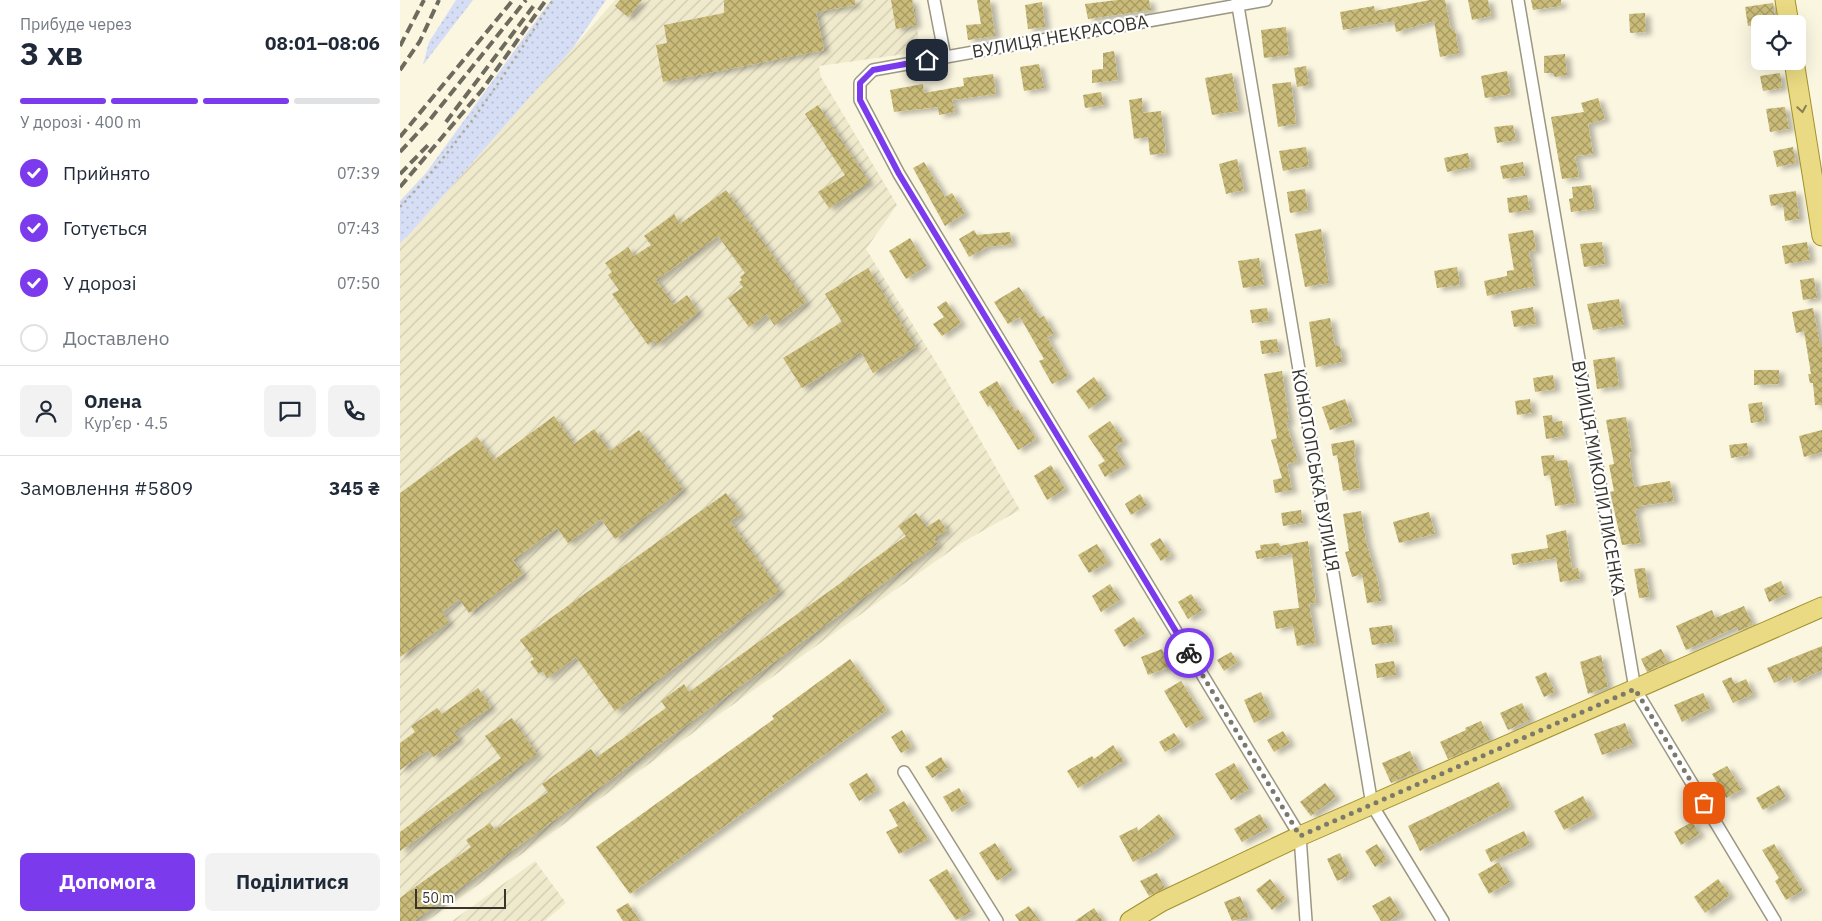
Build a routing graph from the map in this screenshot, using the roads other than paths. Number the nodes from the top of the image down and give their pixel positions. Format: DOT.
graph roads {
  1 [pos="934,0"];
  2 [pos="1266,0"];
  3 [pos="1518,0"];
  4 [pos="1785,0"];
  5 [pos="1237,2"];
  6 [pos="1788,15"];
  7 [pos="945,57"];
  8 [pos="1795,70"];
  9 [pos="1822,236"];
  10 [pos="1822,606"];
  11 [pos="1635,689"];
  12 [pos="904,772"];
  13 [pos="1372,805"];
  14 [pos="1300,836"];
  15 [pos="997,921"];
  16 [pos="1130,921"];
  17 [pos="1306,921"];
  18 [pos="1443,921"];
  19 [pos="1775,921"];
  1 -- 7 [label="street"];
  2 -- 5 [label="street, ВУЛИЦЯ НЕКРАСОВА"];
  3 -- 11 [label="street, ВУЛИЦЯ МИКОЛИ ЛИСЕНКА"];
  4 -- 6 [label="main road"];
  5 -- 7 [label="street, ВУЛИЦЯ НЕКРАСОВА"];
  5 -- 13 [label="street, КОНОТОПСЬКА ВУЛИЦЯ"];
  7 -- 14 [label="street, ВУЛИЦЯ НЕКРАСОВА"];
  8 -- 9 [label="main road, one-way"];
  10 -- 11 [label="main road"];
  11 -- 13 [label="main road"];
  11 -- 19 [label="street, ВУЛИЦЯ МИКОЛИ ЛИСЕНКА"];
  12 -- 15 [label="street"];
  13 -- 14 [label="main road"];
  13 -- 18 [label="street, КОНОТОПСЬКА ВУЛИЦЯ"];
  14 -- 16 [label="main road"];
  14 -- 17 [label="street"];
}
